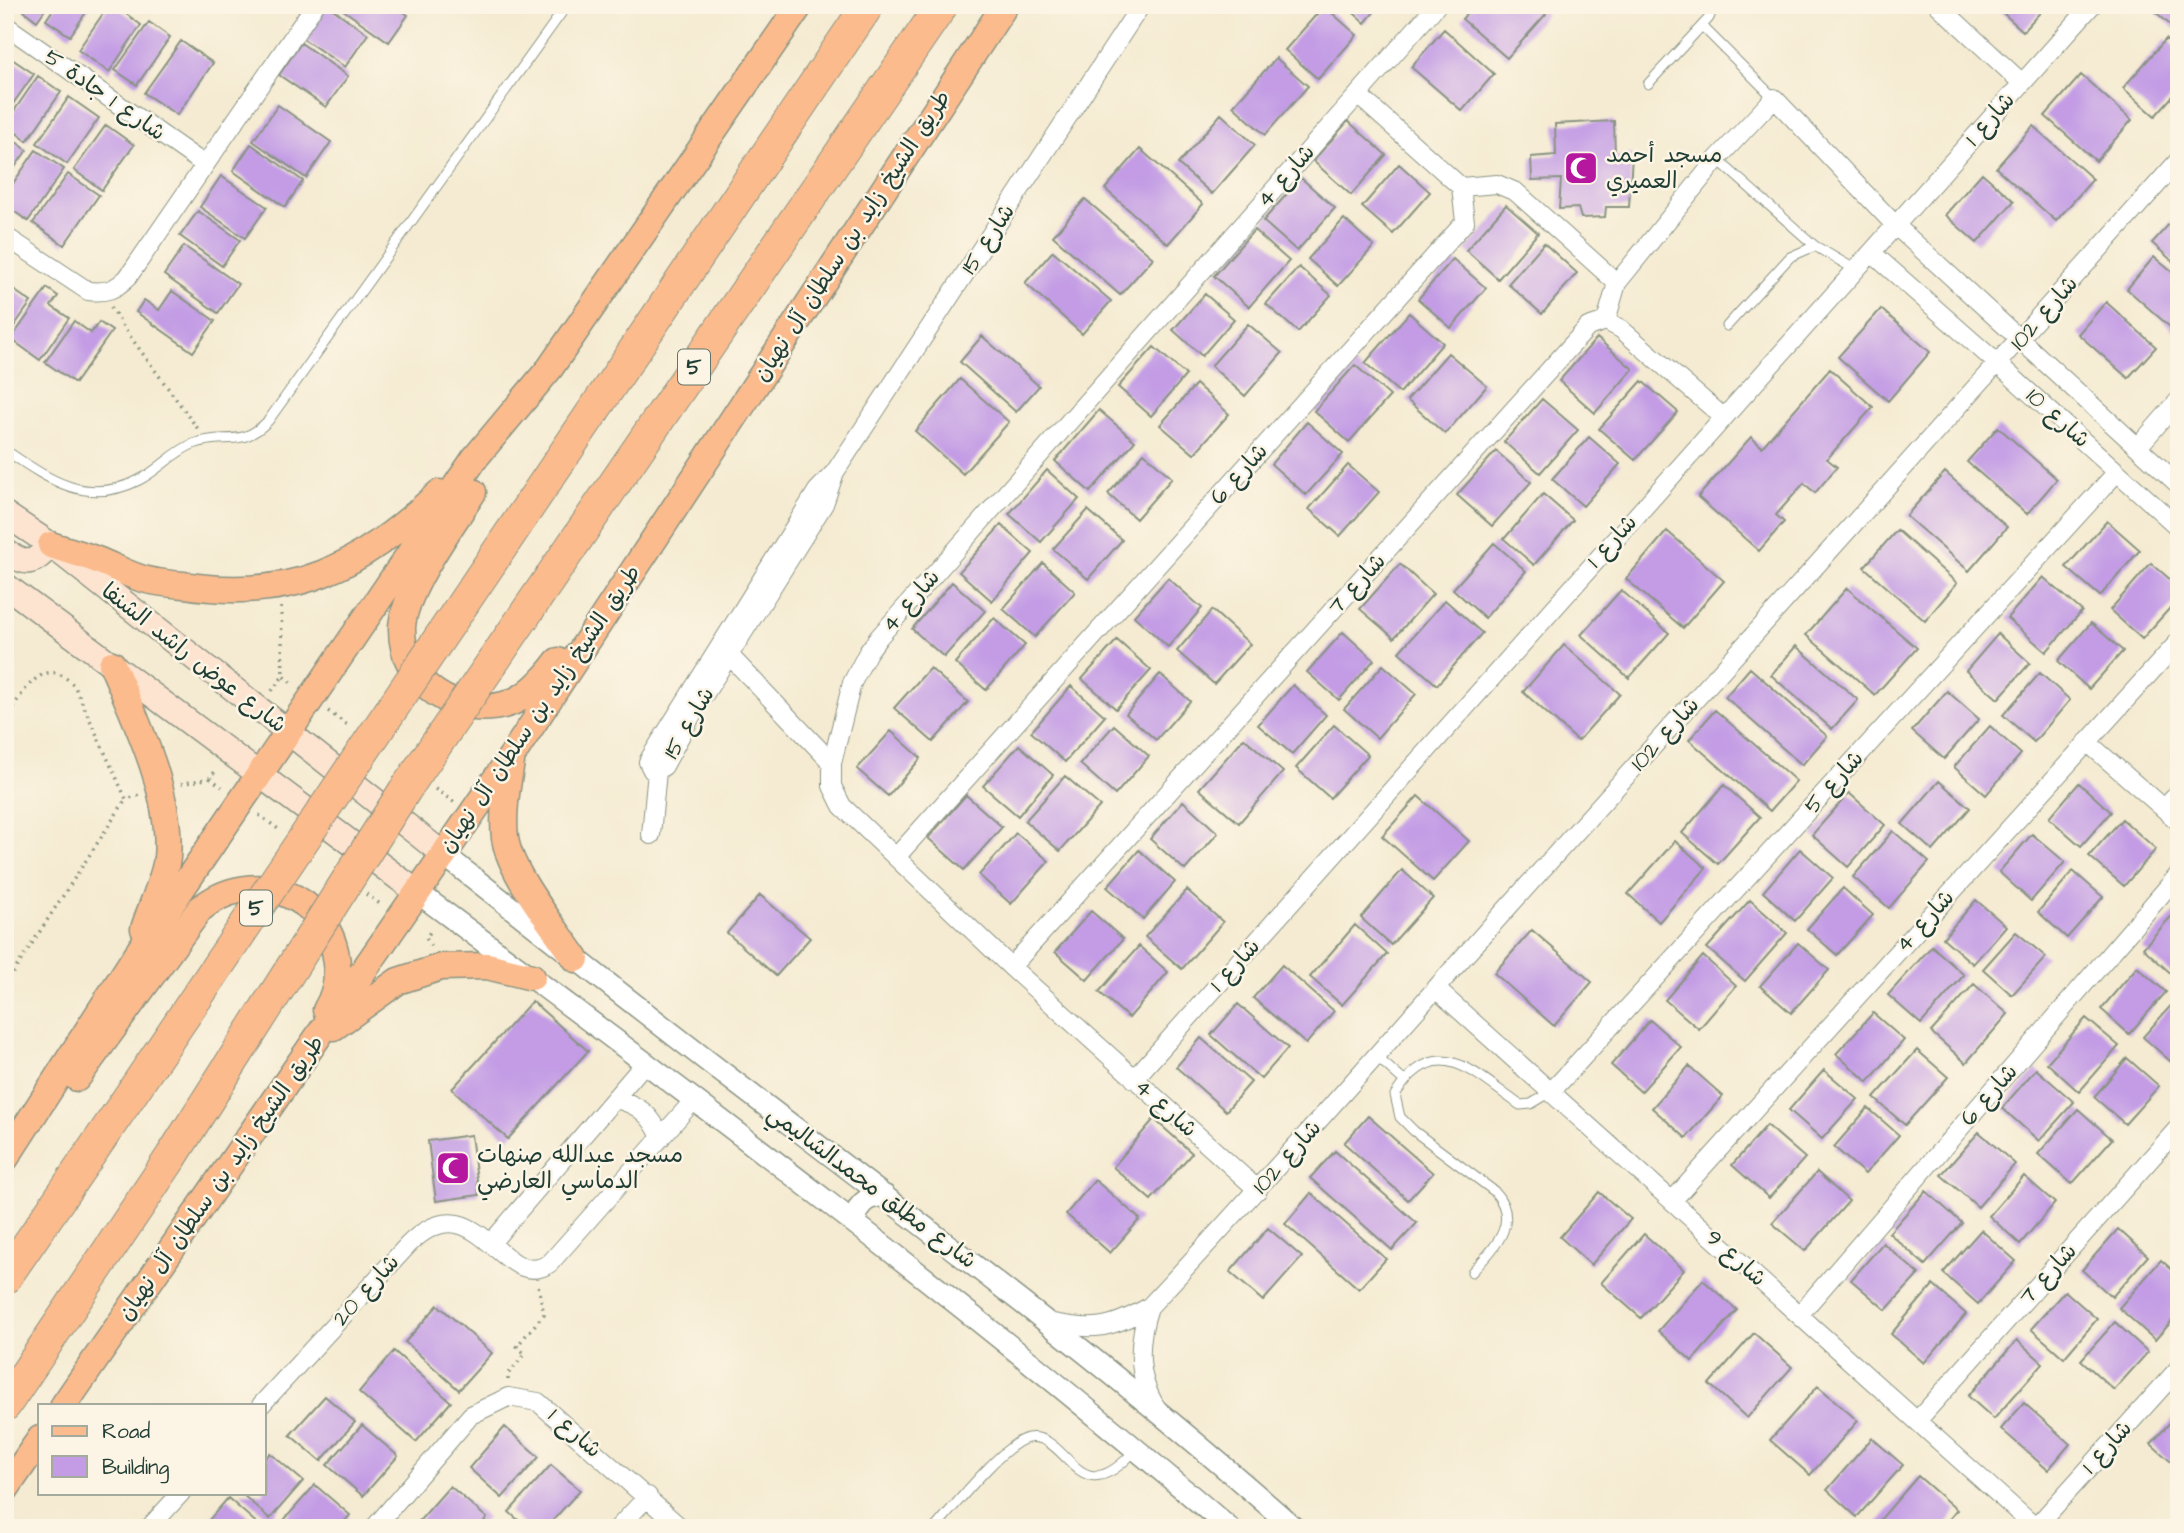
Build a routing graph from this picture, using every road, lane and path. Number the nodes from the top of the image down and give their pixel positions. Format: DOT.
graph roads {
  1 [pos="315,5"];
  2 [pos="567,5"];
  3 [pos="800,5"];
  4 [pos="867,5"];
  5 [pos="942,5"];
  6 [pos="1005,5"];
  7 [pos="1142,5"];
  8 [pos="1437,5"];
  9 [pos="1714,5"];
  10 [pos="1938,5"];
  11 [pos="2092,5"];
  12 [pos="5,25"];
  13 [pos="1702,26"];
  14 [pos="1647,83"];
  15 [pos="2022,83"];
  16 [pos="1357,95"];
  17 [pos="1774,98"];
  18 [pos="1717,159"];
  19 [pos="2179,160"];
  20 [pos="205,165"];
  21 [pos="1461,187"];
  22 [pos="1896,226"];
  23 [pos="5,236"];
  24 [pos="1815,246"];
  25 [pos="1872,253"];
  26 [pos="1856,270"];
  27 [pos="1617,283"];
  28 [pos="103,293"];
  29 [pos="1606,321"];
  30 [pos="1727,326"];
  31 [pos="2020,339"];
  32 [pos="1998,364"];
  33 [pos="550,368"];
  34 [pos="2179,400"];
  35 [pos="1723,417"];
  36 [pos="206,440"];
  37 [pos="2138,447"];
  38 [pos="5,450"];
  39 [pos="475,458"];
  40 [pos="706,458"];
  41 [pos="835,472"];
  42 [pos="2117,472"];
  43 [pos="2179,485"];
  44 [pos="5,514"];
  45 [pos="2179,528"];
  46 [pos="51,545"];
  47 [pos="5,551"];
  48 [pos="5,585"];
  49 [pos="2179,641"];
  50 [pos="729,655"];
  51 [pos="112,664"];
  52 [pos="288,732"];
  53 [pos="2087,742"];
  54 [pos="513,754"];
  55 [pos="2179,755"];
  56 [pos="832,762"];
  57 [pos="657,771"];
  58 [pos="260,775"];
  59 [pos="2179,776"];
  60 [pos="2179,786"];
  61 [pos="126,799"];
  62 [pos="2160,806"];
  63 [pos="2179,822"];
  64 [pos="651,835"];
  65 [pos="443,854"];
  66 [pos="897,856"];
  67 [pos="2179,874"];
  68 [pos="417,892"];
  69 [pos="576,959"];
  70 [pos="133,960"];
  71 [pos="1011,967"];
  72 [pos="532,977"];
  73 [pos="5,985"];
  74 [pos="1436,988"];
  75 [pos="316,1041"];
  76 [pos="1376,1056"];
  77 [pos="645,1063"];
  78 [pos="1134,1079"];
  79 [pos="1404,1082"];
  80 [pos="1551,1092"];
  81 [pos="615,1099"];
  82 [pos="694,1100"];
  83 [pos="2179,1127"];
  84 [pos="661,1138"];
  85 [pos="5,1159"];
  86 [pos="5,1176"];
  87 [pos="1258,1191"];
  88 [pos="885,1196"];
  89 [pos="1672,1201"];
  90 [pos="858,1225"];
  91 [pos="491,1243"];
  92 [pos="535,1270"];
  93 [pos="1472,1272"];
  94 [pos="5,1278"];
  95 [pos="1149,1307"];
  96 [pos="1799,1315"];
  97 [pos="1048,1322"];
  98 [pos="2179,1368"];
  99 [pos="508,1397"];
  100 [pos="69,1398"];
  101 [pos="262,1404"];
  102 [pos="5,1405"];
  103 [pos="1158,1410"];
  104 [pos="1917,1421"];
  105 [pos="38,1442"];
  106 [pos="1136,1448"];
  107 [pos="5,1490"];
  108 [pos="180,1494"];
  109 [pos="648,1496"];
  110 [pos="149,1528"];
  111 [pos="374,1528"];
  112 [pos="618,1528"];
  113 [pos="681,1528"];
  114 [pos="935,1528"];
  115 [pos="1228,1528"];
  116 [pos="1294,1528"];
  117 [pos="2036,1528"];
  1 -- 20 [label="street"];
  2 -- 36 [label="lane"];
  3 -- 33 [label="main road"];
  4 -- 94 [label="highway, 5, bridge"];
  5 -- 102 [label="highway, 5, bridge"];
  6 -- 40 [label="main road, طريق الشيخ زايد بن سلطان آل نهيان"];
  7 -- 41 [label="street, شارع 15"];
  8 -- 16 [label="street, شارع 4"];
  9 -- 13 [label="lane"];
  10 -- 15 [label="street"];
  11 -- 15 [label="street, شارع 1"];
  12 -- 20 [label="street, شارع 1 جادة 5"];
  13 -- 14 [label="lane"];
  13 -- 17 [label="lane"];
  15 -- 22 [label="street, شارع 1"];
  16 -- 21 [label="street"];
  16 -- 56 [label="street, شارع 4"];
  17 -- 18 [label="street"];
  17 -- 22 [label="street, شارع 10"];
  18 -- 24 [label="lane"];
  18 -- 27 [label="street"];
  19 -- 31 [label="street, شارع 102"];
  20 -- 28 [label="street"];
  21 -- 27 [label="street"];
  21 -- 66 [label="street, شارع 6"];
  22 -- 25 [label="street, شارع 1"];
  22 -- 31 [label="street, شارع 10"];
  23 -- 28 [label="street"];
  24 -- 26 [label="lane"];
  24 -- 30 [label="lane"];
  25 -- 26 [label="street, شارع 1"];
  25 -- 32 [label="street, شارع 10"];
  26 -- 35 [label="street, شارع 1"];
  27 -- 29 [label="street"];
  28 -- 36 [label="path"];
  29 -- 35 [label="street"];
  29 -- 71 [label="street, شارع 7"];
  31 -- 32 [label="street, شارع 102"];
  31 -- 37 [label="street, شارع 10"];
  32 -- 42 [label="street, شارع 10"];
  32 -- 74 [label="street, شارع 102"];
  33 -- 39 [label="main road"];
  33 -- 40 [label="main road"];
  34 -- 37 [label="street"];
  35 -- 78 [label="street, شارع 1"];
  36 -- 38 [label="lane"];
  37 -- 43 [label="street, شارع 10"];
  39 -- 46 [label="main road"];
  39 -- 52 [label="main road"];
  40 -- 54 [label="main road, طريق الشيخ زايد بن سلطان آل نهيان"];
  41 -- 50 [label="street, شارع 15"];
  41 -- 57 [label="street, شارع 15"];
  42 -- 45 [label="street, شارع 10"];
  42 -- 80 [label="street, شارع 5"];
  44 -- 46 [label="main road, شارع عوض راشد الشنفا"];
  46 -- 47 [label="main road"];
  46 -- 52 [label="main road, شارع عوض راشد الشنفا"];
  48 -- 51 [label="main road"];
  49 -- 53 [label="street, شارع 4"];
  50 -- 56 [label="street"];
  50 -- 57 [label="street, شارع 15"];
  51 -- 58 [label="main road"];
  51 -- 70 [label="main road"];
  52 -- 58 [label="main road"];
  52 -- 65 [label="main road, شارع عوض راشد الشنفا"];
  53 -- 62 [label="street"];
  53 -- 89 [label="street, شارع 4"];
  54 -- 65 [label="main road, طريق الشيخ زايد بن سلطان آل نهيان"];
  54 -- 69 [label="main road"];
  55 -- 59 [label="lane"];
  56 -- 66 [label="street, شارع 4"];
  57 -- 64 [label="street"];
  58 -- 68 [label="main road"];
  58 -- 70 [label="main road"];
  60 -- 62 [label="lane"];
  61 -- 73 [label="path"];
  62 -- 63 [label="street"];
  65 -- 68 [label="main road, طريق الشيخ زايد بن سلطان آل نهيان"];
  65 -- 69 [label="street, شارع مطلق محمدالشاليمي"];
  66 -- 71 [label="street, شارع 4"];
  67 -- 96 [label="street, شارع 6"];
  68 -- 72 [label="street, شارع مطلق محمدالشاليمي"];
  68 -- 75 [label="main road, طريق الشيخ زايد بن سلطان آل نهيان"];
  69 -- 88 [label="street, شارع مطلق محمدالشاليمي"];
  70 -- 85 [label="main road"];
  71 -- 78 [label="street, شارع 4"];
  72 -- 75 [label="main road"];
  72 -- 77 [label="street, شارع مطلق محمدالشاليمي"];
  74 -- 76 [label="street, شارع 102"];
  74 -- 80 [label="street, شارع 9"];
  75 -- 100 [label="main road, طريق الشيخ زايد بن سلطان آل نهيان"];
  76 -- 79 [label="lane"];
  76 -- 87 [label="street, شارع 102"];
  77 -- 81 [label="street"];
  77 -- 82 [label="street, شارع مطلق محمدالشاليمي"];
  78 -- 87 [label="street, شارع 4"];
  79 -- 80 [label="lane"];
  79 -- 93 [label="lane"];
  80 -- 89 [label="street, شارع 9"];
  81 -- 84 [label="street"];
  81 -- 91 [label="street"];
  82 -- 84 [label="street"];
  82 -- 90 [label="street, شارع مطلق محمدالشاليمي"];
  83 -- 104 [label="street, شارع 7"];
  84 -- 92 [label="street"];
  86 -- 100 [label="main road"];
  87 -- 95 [label="street, شارع 102"];
  88 -- 90 [label="street"];
  88 -- 97 [label="street, شارع مطلق محمدالشاليمي"];
  89 -- 96 [label="street, شارع 9"];
  90 -- 106 [label="street, شارع مطلق محمدالشاليمي"];
  91 -- 92 [label="street, شارع 20"];
  91 -- 101 [label="street, شارع 20"];
  92 -- 99 [label="path"];
  95 -- 97 [label="street, شارع 102"];
  95 -- 103 [label="street, شارع 102"];
  96 -- 104 [label="street, شارع 9"];
  97 -- 103 [label="street, شارع مطلق محمدالشاليمي"];
  98 -- 117 [label="street, شارع 1"];
  99 -- 109 [label="street, شارع 1"];
  99 -- 111 [label="street"];
  103 -- 116 [label="street, شارع مطلق محمدالشاليمي"];
  104 -- 117 [label="street, شارع 9"];
  105 -- 107 [label="main road"];
  106 -- 114 [label="lane"];
  106 -- 115 [label="street, شارع مطلق محمدالشاليمي"];
  108 -- 110 [label="street"];
  109 -- 112 [label="street"];
  109 -- 113 [label="street, شارع 1"];
}
